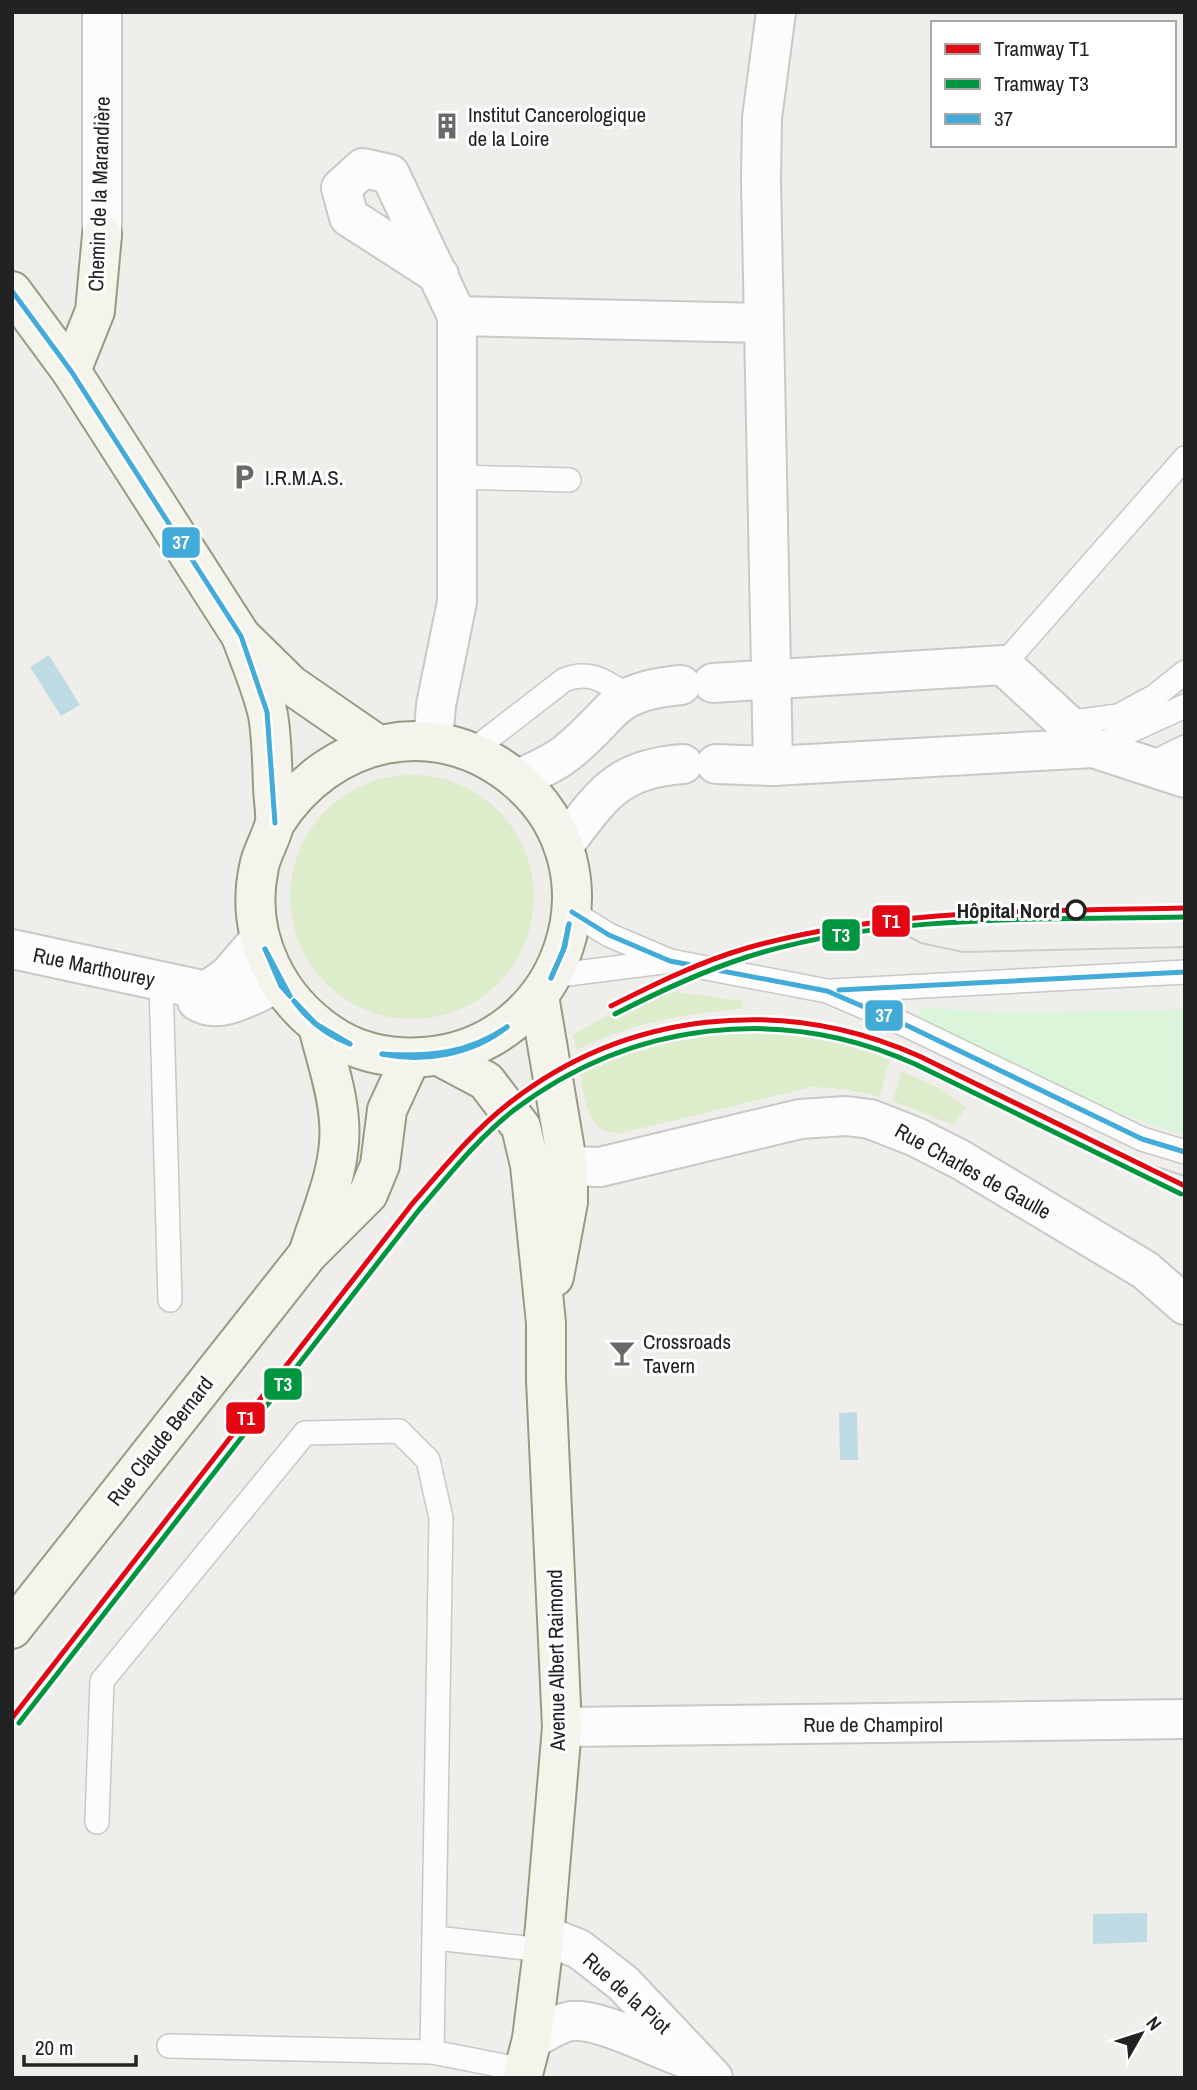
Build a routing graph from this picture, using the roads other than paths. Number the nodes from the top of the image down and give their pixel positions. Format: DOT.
graph roads {
  1 [pos="102,12"];
  2 [pos="776,12"];
  3 [pos="439,275"];
  4 [pos="12,291"];
  5 [pos="457,316"];
  6 [pos="764,323"];
  7 [pos="71,371"];
  8 [pos="1185,458"];
  9 [pos="457,477"];
  10 [pos="569,480"];
  11 [pos="242,636"];
  12 [pos="1003,665"];
  13 [pos="1185,672"];
  14 [pos="771,679"];
  15 [pos="628,696"];
  16 [pos="1185,706"];
  17 [pos="1080,735"];
  18 [pos="433,742"];
  19 [pos="377,745"];
  20 [pos="1185,747"];
  21 [pos="471,752"];
  22 [pos="773,766"];
  23 [pos="1144,766"];
  24 [pos="1185,778"];
  25 [pos="517,780"];
  26 [pos="275,823"];
  27 [pos="563,846"];
  28 [pos="572,912"];
  29 [pos="260,939"];
  30 [pos="12,949"];
  31 [pos="670,961"];
  32 [pos="1185,972"];
  33 [pos="169,982"];
  34 [pos="279,983"];
  35 [pos="546,986"];
  36 [pos="827,991"];
  37 [pos="318,1026"];
  38 [pos="425,1057"];
  39 [pos="1185,1152"];
  40 [pos="530,1165"];
  41 [pos="568,1168"];
  42 [pos="308,1254"];
  43 [pos="170,1300"];
  44 [pos="1185,1305"];
  45 [pos="546,1324"];
  46 [pos="12,1629"];
  47 [pos="1185,1718"];
  48 [pos="562,1727"];
  49 [pos="97,1822"];
  50 [pos="436,1938"];
  51 [pos="544,1942"];
  52 [pos="169,2046"];
  53 [pos="432,2052"];
  54 [pos="526,2062"];
  55 [pos="707,2070"];
  1 -- 7 [label="street, Chemin de la Marandière"];
  2 -- 6 [label="street"];
  3 -- 5 [label="street"];
  4 -- 7 [label="street"];
  5 -- 6 [label="street"];
  5 -- 9 [label="street"];
  6 -- 14 [label="street"];
  7 -- 11 [label="street"];
  8 -- 12 [label="lane"];
  9 -- 10 [label="lane"];
  9 -- 18 [label="street"];
  11 -- 19 [label="street"];
  11 -- 26 [label="street"];
  12 -- 14 [label="street"];
  12 -- 17 [label="street"];
  13 -- 17 [label="lane"];
  14 -- 15 [label="street"];
  14 -- 22 [label="street"];
  15 -- 21 [label="lane"];
  15 -- 25 [label="street"];
  16 -- 17 [label="lane"];
  17 -- 22 [label="street"];
  17 -- 23 [label="street"];
  18 -- 19 [label="street"];
  18 -- 21 [label="street"];
  19 -- 26 [label="street"];
  20 -- 23 [label="lane"];
  21 -- 25 [label="street"];
  22 -- 27 [label="street"];
  23 -- 24 [label="street"];
  25 -- 27 [label="street"];
  26 -- 29 [label="street"];
  27 -- 28 [label="street"];
  28 -- 31 [label="lane"];
  28 -- 35 [label="street"];
  29 -- 33 [label="street, Rue Marthourey"];
  29 -- 34 [label="street"];
  30 -- 33 [label="street, Rue Marthourey"];
  31 -- 35 [label="lane"];
  31 -- 36 [label="lane"];
  32 -- 36 [label="lane"];
  33 -- 34 [label="street, Rue Marthourey"];
  33 -- 43 [label="lane"];
  34 -- 37 [label="street"];
  35 -- 38 [label="street"];
  35 -- 41 [label="street, Avenue Albert Raimond"];
  36 -- 39 [label="lane"];
  37 -- 38 [label="street"];
  37 -- 42 [label="street, Rue Claude Bernard"];
  38 -- 40 [label="street, Avenue Albert Raimond"];
  38 -- 42 [label="street, Rue Claude Bernard"];
  40 -- 41 [label="street, Rue Charles de Gaulle"];
  40 -- 45 [label="street, Avenue Albert Raimond"];
  41 -- 44 [label="street, Rue Charles de Gaulle"];
  41 -- 45 [label="street, Avenue Albert Raimond"];
  42 -- 46 [label="street, Rue Claude Bernard"];
  45 -- 48 [label="street, Avenue Albert Raimond"];
  47 -- 48 [label="street, Rue de Champirol"];
  48 -- 51 [label="street, Avenue Albert Raimond"];
  49 -- 50 [label="lane"];
  50 -- 51 [label="lane"];
  50 -- 53 [label="lane"];
  51 -- 54 [label="street, Avenue Albert Raimond"];
  51 -- 55 [label="street, Rue de la Piot"];
  52 -- 53 [label="lane"];
  53 -- 54 [label="lane"];
  54 -- 55 [label="street, Rue de la Piot"];
}
